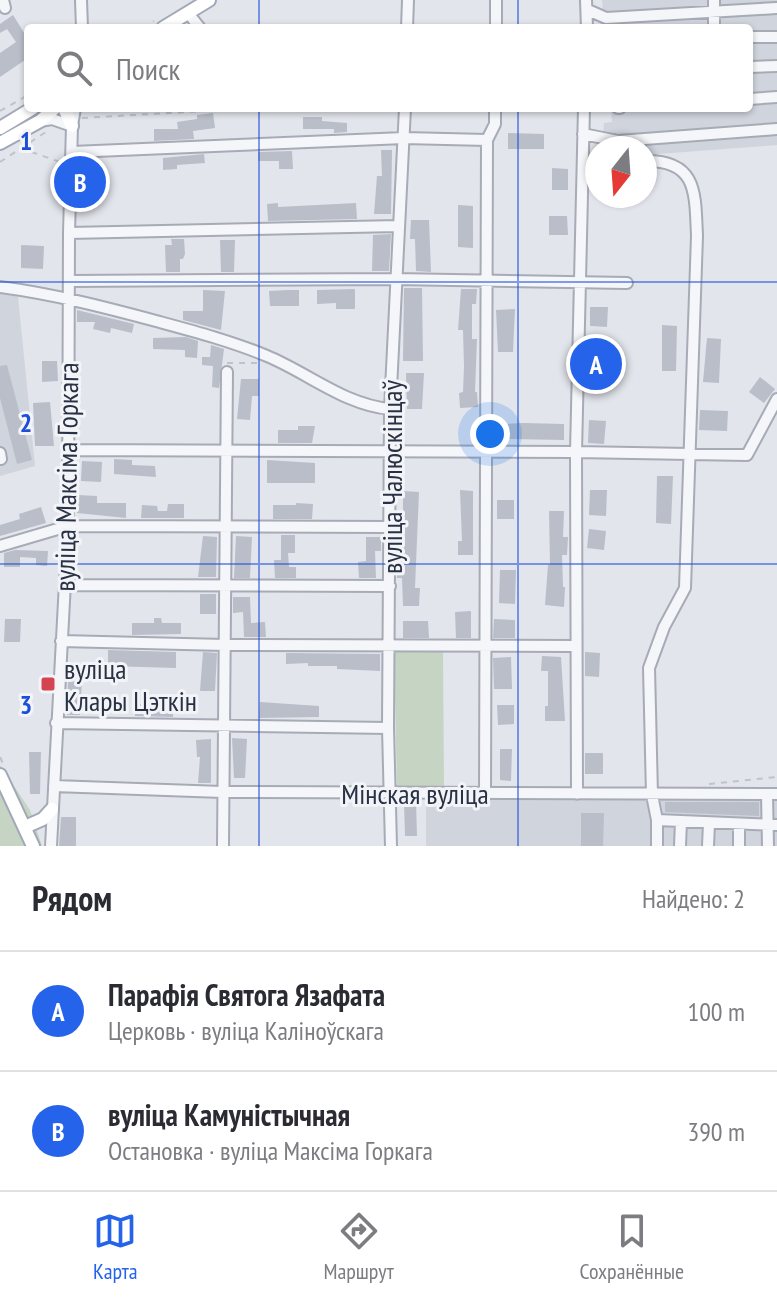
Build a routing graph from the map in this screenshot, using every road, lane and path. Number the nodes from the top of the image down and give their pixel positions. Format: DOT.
graph roads {
  1 [pos="81,0"];
  2 [pos="209,0"];
  3 [pos="408,0"];
  4 [pos="496,0"];
  5 [pos="587,5"];
  6 [pos="714,5"];
  7 [pos="777,8"];
  8 [pos="188,13"];
  9 [pos="82,24"];
  10 [pos="170,24"];
  11 [pos="197,24"];
  12 [pos="407,24"];
  13 [pos="496,24"];
  14 [pos="753,37"];
  15 [pos="777,37"];
  16 [pos="777,66"];
  17 [pos="753,67"];
  18 [pos="24,97"];
  19 [pos="777,97"];
  20 [pos="753,99"];
  21 [pos="0,111"];
  22 [pos="26,112"];
  23 [pos="50,112"];
  24 [pos="182,112"];
  25 [pos="405,112"];
  26 [pos="495,112"];
  27 [pos="584,112"];
  28 [pos="75,117"];
  29 [pos="40,121"];
  30 [pos="54,127"];
  31 [pos="0,128"];
  32 [pos="777,129"];
  33 [pos="583,134"];
  34 [pos="404,138"];
  35 [pos="487,140"];
  36 [pos="0,143"];
  37 [pos="19,148"];
  38 [pos="72,152"];
  39 [pos="583,158"];
  40 [pos="657,161"];
  41 [pos="0,162"];
  42 [pos="64,163"];
  43 [pos="398,226"];
  44 [pos="69,233"];
  45 [pos="395,279"];
  46 [pos="69,281"];
  47 [pos="485,282"];
  48 [pos="578,282"];
  49 [pos="627,283"];
  50 [pos="0,287"];
  51 [pos="69,297"];
  52 [pos="269,357"];
  53 [pos="227,372"];
  54 [pos="777,399"];
  55 [pos="390,409"];
  56 [pos="70,450"];
  57 [pos="226,451"];
  58 [pos="486,452"];
  59 [pos="576,452"];
  60 [pos="390,453"];
  61 [pos="690,454"];
  62 [pos="68,526"];
  63 [pos="227,527"];
  64 [pos="390,527"];
  65 [pos="0,546"];
  66 [pos="65,585"];
  67 [pos="226,586"];
  68 [pos="390,586"];
  69 [pos="61,641"];
  70 [pos="225,645"];
  71 [pos="390,646"];
  72 [pos="486,646"];
  73 [pos="575,646"];
  74 [pos="56,723"];
  75 [pos="224,727"];
  76 [pos="388,728"];
  77 [pos="0,757"];
  78 [pos="2,773"];
  79 [pos="777,777"];
  80 [pos="707,784"];
  81 [pos="54,786"];
  82 [pos="222,792"];
  83 [pos="390,793"];
  84 [pos="485,794"];
  85 [pos="577,794"];
  86 [pos="772,794"];
  87 [pos="652,795"];
  88 [pos="52,809"];
  89 [pos="657,820"];
  90 [pos="681,821"];
  91 [pos="709,823"];
  92 [pos="739,824"];
  93 [pos="772,825"];
  94 [pos="25,827"];
  95 [pos="33,846"];
  96 [pos="51,846"];
  97 [pos="223,846"];
  98 [pos="391,846"];
  99 [pos="657,846"];
  100 [pos="680,846"];
  101 [pos="708,846"];
  102 [pos="739,846"];
  103 [pos="768,846"];
  1 -- 9 [label="street"];
  2 -- 8 [label="main road"];
  3 -- 12 [label="street"];
  4 -- 13 [label="street"];
  5 -- 6 [label="street"];
  6 -- 7 [label="street"];
  8 -- 10 [label="main road"];
  8 -- 11 [label="street"];
  14 -- 15 [label="street"];
  16 -- 17 [label="street"];
  18 -- 21 [label="path"];
  19 -- 20 [label="street"];
  22 -- 31 [label="main road"];
  23 -- 29 [label="main road"];
  24 -- 28 [label="path"];
  25 -- 34 [label="street, вуліца Чалюскінцаў"];
  26 -- 35 [label="street"];
  27 -- 33 [label="street"];
  28 -- 29 [label="street"];
  28 -- 38 [label="street, вуліца Максіма Горкага"];
  29 -- 36 [label="main road"];
  30 -- 37 [label="path"];
  32 -- 33 [label="street"];
  33 -- 39 [label="street"];
  34 -- 35 [label="street"];
  34 -- 38 [label="street"];
  34 -- 43 [label="street, вуліца Чалюскінцаў"];
  35 -- 47 [label="street"];
  37 -- 41 [label="path"];
  37 -- 42 [label="path"];
  38 -- 44 [label="street, вуліца Максіма Горкага"];
  39 -- 48 [label="street"];
  40 -- 61 [label="street"];
  43 -- 44 [label="street"];
  43 -- 45 [label="street, вуліца Чалюскінцаў"];
  44 -- 46 [label="street, вуліца Максіма Горкага"];
  45 -- 46 [label="street"];
  45 -- 47 [label="street"];
  45 -- 55 [label="street, вуліца Чалюскінцаў"];
  46 -- 51 [label="street, вуліца Максіма Горкага"];
  47 -- 48 [label="street"];
  47 -- 58 [label="street"];
  48 -- 49 [label="street"];
  48 -- 59 [label="street"];
  50 -- 51 [label="street"];
  51 -- 52 [label="street"];
  51 -- 56 [label="street, вуліца Максіма Горкага"];
  52 -- 53 [label="path"];
  52 -- 55 [label="street"];
  53 -- 57 [label="street"];
  54 -- 61 [label="street"];
  55 -- 60 [label="street, вуліца Чалюскінцаў"];
  56 -- 57 [label="street"];
  56 -- 62 [label="street, вуліца Максіма Горкага"];
  57 -- 60 [label="street"];
  57 -- 63 [label="street"];
  58 -- 59 [label="street"];
  58 -- 60 [label="street"];
  58 -- 72 [label="street"];
  59 -- 61 [label="street"];
  59 -- 73 [label="street"];
  60 -- 64 [label="street, вуліца Чалюскінцаў"];
  61 -- 87 [label="street"];
  62 -- 63 [label="street"];
  62 -- 65 [label="street"];
  62 -- 66 [label="street, вуліца Максіма Горкага"];
  63 -- 64 [label="street"];
  63 -- 67 [label="street"];
  64 -- 68 [label="street, вуліца Чалюскінцаў"];
  66 -- 67 [label="street"];
  66 -- 69 [label="street, вуліца Максіма Горкага"];
  67 -- 68 [label="street"];
  67 -- 70 [label="street"];
  68 -- 71 [label="street, вуліца Чалюскінцаў"];
  69 -- 70 [label="street"];
  69 -- 74 [label="street, вуліца Максіма Горкага"];
  70 -- 71 [label="street"];
  70 -- 75 [label="street"];
  71 -- 72 [label="street"];
  71 -- 76 [label="street, вуліца Чалюскінцаў"];
  72 -- 73 [label="street"];
  72 -- 84 [label="street"];
  73 -- 85 [label="street"];
  74 -- 75 [label="street"];
  74 -- 81 [label="street, вуліца Максіма Горкага"];
  75 -- 76 [label="street"];
  75 -- 82 [label="street"];
  76 -- 83 [label="street, вуліца Чалюскінцаў"];
  77 -- 78 [label="path"];
  78 -- 94 [label="main road"];
  79 -- 80 [label="path"];
  81 -- 82 [label="street, Мінская вуліца"];
  81 -- 88 [label="street, вуліца Максіма Горкага"];
  82 -- 83 [label="street, Мінская вуліца"];
  82 -- 97 [label="street"];
  83 -- 84 [label="street, Мінская вуліца"];
  83 -- 98 [label="street, вуліца Чалюскінцаў"];
  84 -- 85 [label="street, Мінская вуліца"];
  85 -- 87 [label="street, Мінская вуліца"];
  86 -- 87 [label="street, Мінская вуліца"];
  86 -- 93 [label="street"];
  87 -- 89 [label="street"];
  88 -- 94 [label="main road"];
  88 -- 96 [label="street, вуліца Максіма Горкага"];
  89 -- 90 [label="street"];
  89 -- 99 [label="street"];
  90 -- 91 [label="street"];
  90 -- 100 [label="street"];
  91 -- 92 [label="street"];
  91 -- 101 [label="street"];
  92 -- 93 [label="street"];
  92 -- 102 [label="street"];
  93 -- 103 [label="street"];
  94 -- 95 [label="main road"];
}
